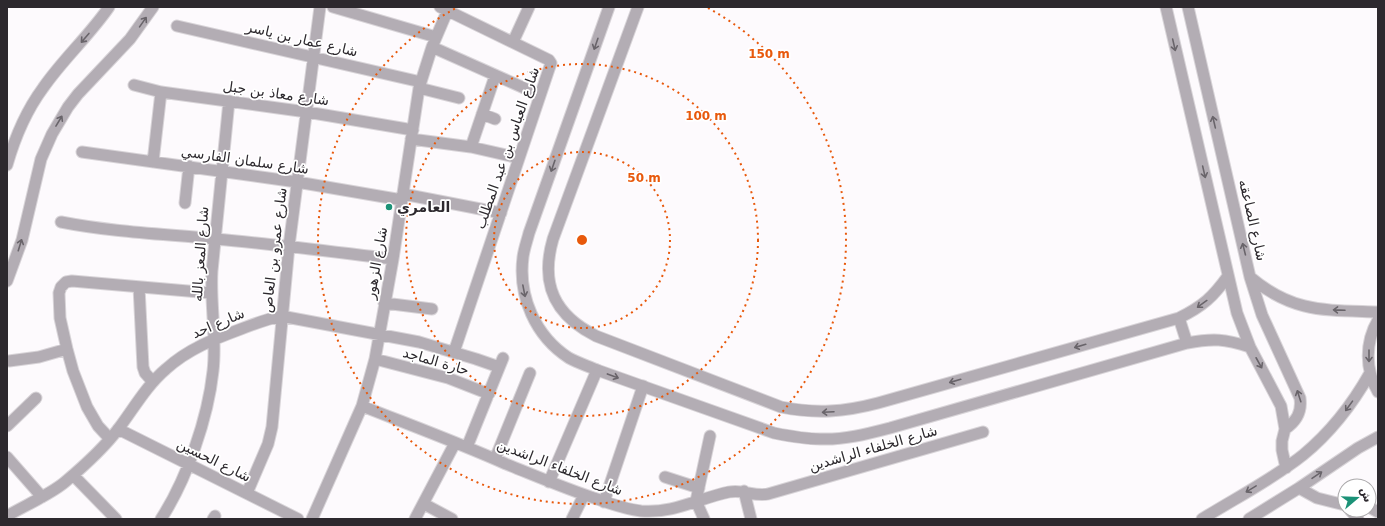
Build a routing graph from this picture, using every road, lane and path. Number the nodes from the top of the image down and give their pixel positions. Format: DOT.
graph roads {
  1 [pos="110,7"];
  2 [pos="153,7"];
  3 [pos="320,7"];
  4 [pos="332,7"];
  5 [pos="529,7"];
  6 [pos="609,7"];
  7 [pos="638,7"];
  8 [pos="1166,7"];
  9 [pos="1188,7"];
  10 [pos="446,8"];
  11 [pos="177,26"];
  12 [pos="434,42"];
  13 [pos="513,42"];
  14 [pos="314,57"];
  15 [pos="495,76"];
  16 [pos="134,85"];
  17 [pos="420,85"];
  18 [pos="161,92"];
  19 [pos="540,95"];
  20 [pos="459,98"];
  21 [pos="229,101"];
  22 [pos="306,112"];
  23 [pos="482,114"];
  24 [pos="495,119"];
  25 [pos="412,134"];
  26 [pos="471,147"];
  27 [pos="82,152"];
  28 [pos="519,158"];
  29 [pos="153,162"];
  30 [pos="7,165"];
  31 [pos="189,166"];
  32 [pos="222,171"];
  33 [pos="297,182"];
  34 [pos="403,197"];
  35 [pos="186,203"];
  36 [pos="501,213"];
  37 [pos="61,222"];
  38 [pos="215,239"];
  39 [pos="289,246"];
  40 [pos="393,259"];
  41 [pos="1228,276"];
  42 [pos="1250,277"];
  43 [pos="7,281"];
  44 [pos="139,287"];
  45 [pos="211,293"];
  46 [pos="384,302"];
  47 [pos="432,309"];
  48 [pos="1378,312"];
  49 [pos="282,316"];
  50 [pos="1180,318"];
  51 [pos="1378,320"];
  52 [pos="380,334"];
  53 [pos="213,340"];
  54 [pos="1187,343"];
  55 [pos="1250,347"];
  56 [pos="67,348"];
  57 [pos="454,352"];
  58 [pos="375,359"];
  59 [pos="9,361"];
  60 [pos="598,370"];
  61 [pos="530,373"];
  62 [pos="1370,373"];
  63 [pos="153,382"];
  64 [pos="643,386"];
  65 [pos="1378,392"];
  66 [pos="489,394"];
  67 [pos="36,398"];
  68 [pos="362,406"];
  69 [pos="7,426"];
  70 [pos="118,429"];
  71 [pos="1285,429"];
  72 [pos="983,432"];
  73 [pos="710,436"];
  74 [pos="1378,437"];
  75 [pos="110,439"];
  76 [pos="455,443"];
  77 [pos="467,447"];
  78 [pos="7,457"];
  79 [pos="496,459"];
  80 [pos="189,464"];
  81 [pos="1286,468"];
  82 [pos="74,475"];
  83 [pos="665,477"];
  84 [pos="549,482"];
  85 [pos="699,488"];
  86 [pos="1299,488"];
  87 [pos="744,491"];
  88 [pos="247,493"];
  89 [pos="584,495"];
  90 [pos="42,497"];
  91 [pos="696,501"];
  92 [pos="604,502"];
  93 [pos="1337,503"];
  94 [pos="424,504"];
  95 [pos="642,515"];
  96 [pos="663,515"];
  97 [pos="7,516"];
  98 [pos="116,519"];
  99 [pos="161,519"];
  100 [pos="298,519"];
  101 [pos="312,519"];
  102 [pos="415,519"];
  103 [pos="452,519"];
  104 [pos="572,519"];
  105 [pos="704,519"];
  106 [pos="751,519"];
  107 [pos="1202,519"];
  108 [pos="1249,519"];
  1 -- 30 [label="street, one-way"];
  43 -- 2 [label="street, one-way"];
  3 -- 14 [label="street, شارع عمرو بن العاص"];
  4 -- 12 [label="street"];
  5 -- 13 [label="street"];
  6 -- 60 [label="street, one-way"];
  50 -- 7 [label="street, one-way"];
  8 -- 41 [label="street, one-way"];
  42 -- 9 [label="street, شارع الصاعقه, one-way"];
  10 -- 12 [label="street, شارع الزهور"];
  10 -- 13 [label="street, شارع العباس بن عبد المطلب"];
  11 -- 14 [label="street, شارع عمار بن ياسر"];
  12 -- 15 [label="street"];
  12 -- 17 [label="street, شارع الزهور"];
  13 -- 19 [label="street, شارع العباس بن عبد المطلب"];
  14 -- 17 [label="street, شارع عمار بن ياسر"];
  14 -- 22 [label="street, شارع عمرو بن العاص"];
  15 -- 19 [label="street"];
  15 -- 23 [label="street"];
  16 -- 18 [label="street, شارع معاذ بن جبل"];
  17 -- 20 [label="street, شارع عمار بن ياسر"];
  17 -- 25 [label="street, شارع الزهور"];
  18 -- 21 [label="street, شارع معاذ بن جبل"];
  18 -- 29 [label="street"];
  19 -- 28 [label="street, شارع العباس بن عبد المطلب"];
  21 -- 22 [label="street, شارع معاذ بن جبل"];
  21 -- 32 [label="street, شارع المعز بالله"];
  22 -- 25 [label="street, شارع معاذ بن جبل"];
  22 -- 33 [label="street, شارع عمرو بن العاص"];
  23 -- 24 [label="street"];
  23 -- 26 [label="street"];
  25 -- 26 [label="street, شارع معاذ بن جبل"];
  25 -- 34 [label="street, شارع الزهور"];
  26 -- 28 [label="street, شارع معاذ بن جبل"];
  27 -- 29 [label="street, شارع سلمان الفارسي"];
  28 -- 36 [label="street, شارع العباس بن عبد المطلب"];
  29 -- 31 [label="street, شارع سلمان الفارسي"];
  31 -- 32 [label="street, شارع سلمان الفارسي"];
  31 -- 35 [label="street"];
  32 -- 33 [label="street, شارع سلمان الفارسي"];
  32 -- 38 [label="street, شارع المعز بالله"];
  33 -- 34 [label="street, شارع سلمان الفارسي"];
  33 -- 39 [label="street, شارع عمرو بن العاص"];
  34 -- 36 [label="street, شارع سلمان الفارسي"];
  34 -- 40 [label="street, شارع الزهور"];
  36 -- 57 [label="street, شارع العباس بن عبد المطلب"];
  37 -- 38 [label="street"];
  38 -- 39 [label="street"];
  38 -- 45 [label="street, شارع المعز بالله"];
  39 -- 40 [label="street"];
  39 -- 49 [label="street, شارع عمرو بن العاص"];
  40 -- 46 [label="street, شارع الزهور"];
  41 -- 50 [label="street, one-way"];
  41 -- 55 [label="street"];
  48 -- 42 [label="street, one-way"];
  71 -- 42 [label="street, شارع الصاعقه, one-way"];
  44 -- 45 [label="street"];
  44 -- 56 [label="street"];
  44 -- 63 [label="street"];
  45 -- 53 [label="street, شارع المعز بالله"];
  46 -- 47 [label="street"];
  46 -- 52 [label="street, شارع الزهور"];
  49 -- 52 [label="street, شارع احد"];
  49 -- 53 [label="street, شارع احد"];
  49 -- 88 [label="street, شارع عمرو بن العاص"];
  50 -- 54 [label="street"];
  51 -- 62 [label="street, one-way"];
  52 -- 57 [label="street, شارع احد"];
  52 -- 58 [label="street, شارع الزهور"];
  53 -- 63 [label="street, شارع احد"];
  53 -- 80 [label="street, شارع المعز بالله"];
  54 -- 55 [label="street"];
  54 -- 64 [label="street"];
  55 -- 71 [label="street, one-way"];
  56 -- 59 [label="street"];
  56 -- 75 [label="street"];
  57 -- 66 [label="street, شارع احد"];
  58 -- 66 [label="street, حارة الماجد"];
  58 -- 68 [label="street, شارع الزهور"];
  60 -- 64 [label="street, one-way"];
  60 -- 84 [label="street"];
  61 -- 79 [label="street"];
  62 -- 65 [label="street"];
  62 -- 81 [label="street, one-way"];
  63 -- 70 [label="street, شارع احد"];
  64 -- 92 [label="street"];
  66 -- 77 [label="street"];
  67 -- 69 [label="street"];
  68 -- 76 [label="street, شارع الخلفاء الراشدين"];
  68 -- 101 [label="street, شارع الزهور"];
  70 -- 75 [label="street, شارع احد"];
  70 -- 80 [label="street, شارع الحسين"];
  71 -- 81 [label="street"];
  72 -- 87 [label="street, شارع الخلفاء الراشدين"];
  73 -- 85 [label="street"];
  86 -- 74 [label="street, one-way"];
  75 -- 82 [label="street, شارع احد"];
  76 -- 77 [label="street, شارع الخلفاء الراشدين"];
  76 -- 94 [label="street"];
  77 -- 79 [label="street, شارع الخلفاء الراشدين"];
  78 -- 90 [label="street"];
  79 -- 84 [label="street, شارع الخلفاء الراشدين"];
  80 -- 88 [label="street, شارع الحسين"];
  80 -- 99 [label="street, شارع المعز بالله"];
  81 -- 107 [label="street, one-way"];
  82 -- 90 [label="street, شارع احد"];
  82 -- 98 [label="street"];
  83 -- 85 [label="street"];
  84 -- 89 [label="street, شارع الخلفاء الراشدين"];
  85 -- 91 [label="street"];
  86 -- 93 [label="street"];
  86 -- 108 [label="street"];
  87 -- 91 [label="street, شارع الخلفاء الراشدين"];
  87 -- 106 [label="street"];
  88 -- 100 [label="street, شارع الحسين"];
  89 -- 92 [label="street, شارع الخلفاء الراشدين"];
  89 -- 104 [label="street"];
  90 -- 97 [label="street, شارع احد"];
  91 -- 96 [label="street, شارع الخلفاء الراشدين"];
  91 -- 105 [label="street"];
  92 -- 95 [label="street, شارع الخلفاء الراشدين"];
  94 -- 102 [label="street"];
  94 -- 103 [label="street"];
  95 -- 96 [label="street, شارع الخلفاء الراشدين"];
}
